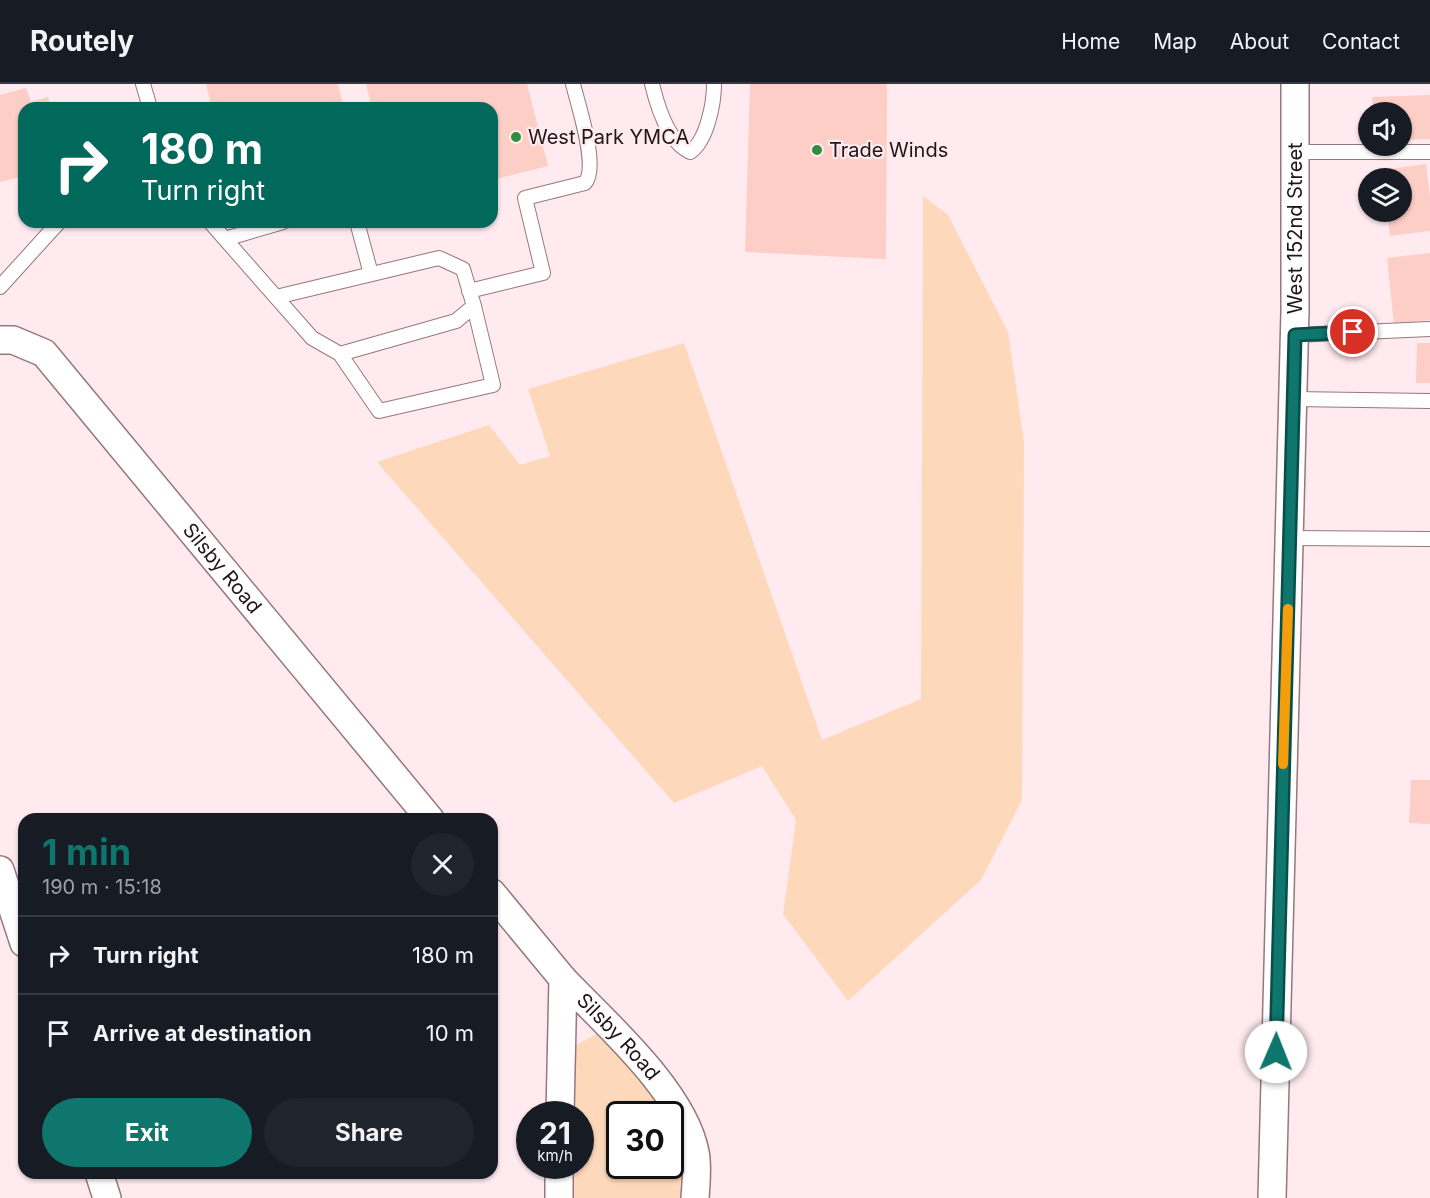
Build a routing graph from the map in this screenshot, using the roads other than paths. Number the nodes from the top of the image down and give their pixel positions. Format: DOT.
graph roads {
  1 [pos="143,84"];
  2 [pos="573,84"];
  3 [pos="652,84"];
  4 [pos="714,84"];
  5 [pos="1295,84"];
  6 [pos="148,102"];
  7 [pos="1295,152"];
  8 [pos="1430,152"];
  9 [pos="54,228"];
  10 [pos="215,228"];
  11 [pos="263,228"];
  12 [pos="359,228"];
  13 [pos="225,239"];
  14 [pos="371,274"];
  15 [pos="0,287"];
  16 [pos="469,291"];
  17 [pos="276,297"];
  18 [pos="474,306"];
  19 [pos="1430,329"];
  20 [pos="1295,335"];
  21 [pos="0,340"];
  22 [pos="339,354"];
  23 [pos="1293,399"];
  24 [pos="1430,401"];
  25 [pos="1289,538"];
  26 [pos="1430,539"];
  27 [pos="425,813"];
  28 [pos="0,870"];
  29 [pos="498,900"];
  30 [pos="18,925"];
  31 [pos="563,979"];
  32 [pos="560,1101"];
  33 [pos="101,1179"];
  34 [pos="559,1179"];
  35 [pos="107,1198"];
  36 [pos="559,1198"];
  37 [pos="695,1198"];
  38 [pos="1272,1198"];
  1 -- 6 [label="lane"];
  2 -- 16 [label="lane"];
  3 -- 4 [label="lane"];
  5 -- 7 [label="street, West 152nd Street"];
  7 -- 8 [label="lane"];
  7 -- 20 [label="street, West 152nd Street"];
  9 -- 15 [label="lane"];
  10 -- 13 [label="lane"];
  11 -- 13 [label="lane"];
  12 -- 14 [label="lane"];
  13 -- 17 [label="lane"];
  14 -- 16 [label="lane"];
  14 -- 17 [label="lane"];
  16 -- 18 [label="lane"];
  17 -- 22 [label="lane"];
  18 -- 22 [label="lane"];
  18 -- 22 [label="lane"];
  19 -- 20 [label="lane"];
  20 -- 23 [label="street, West 152nd Street"];
  21 -- 27 [label="street, Silsby Road"];
  23 -- 24 [label="lane"];
  23 -- 25 [label="street, West 152nd Street"];
  25 -- 26 [label="lane"];
  25 -- 38 [label="street, West 152nd Street"];
  28 -- 30 [label="street"];
  29 -- 31 [label="street, Silsby Road"];
  31 -- 32 [label="street, Silsby Road"];
  31 -- 37 [label="street, Silsby Road"];
  33 -- 35 [label="street"];
  34 -- 36 [label="street"];
}
